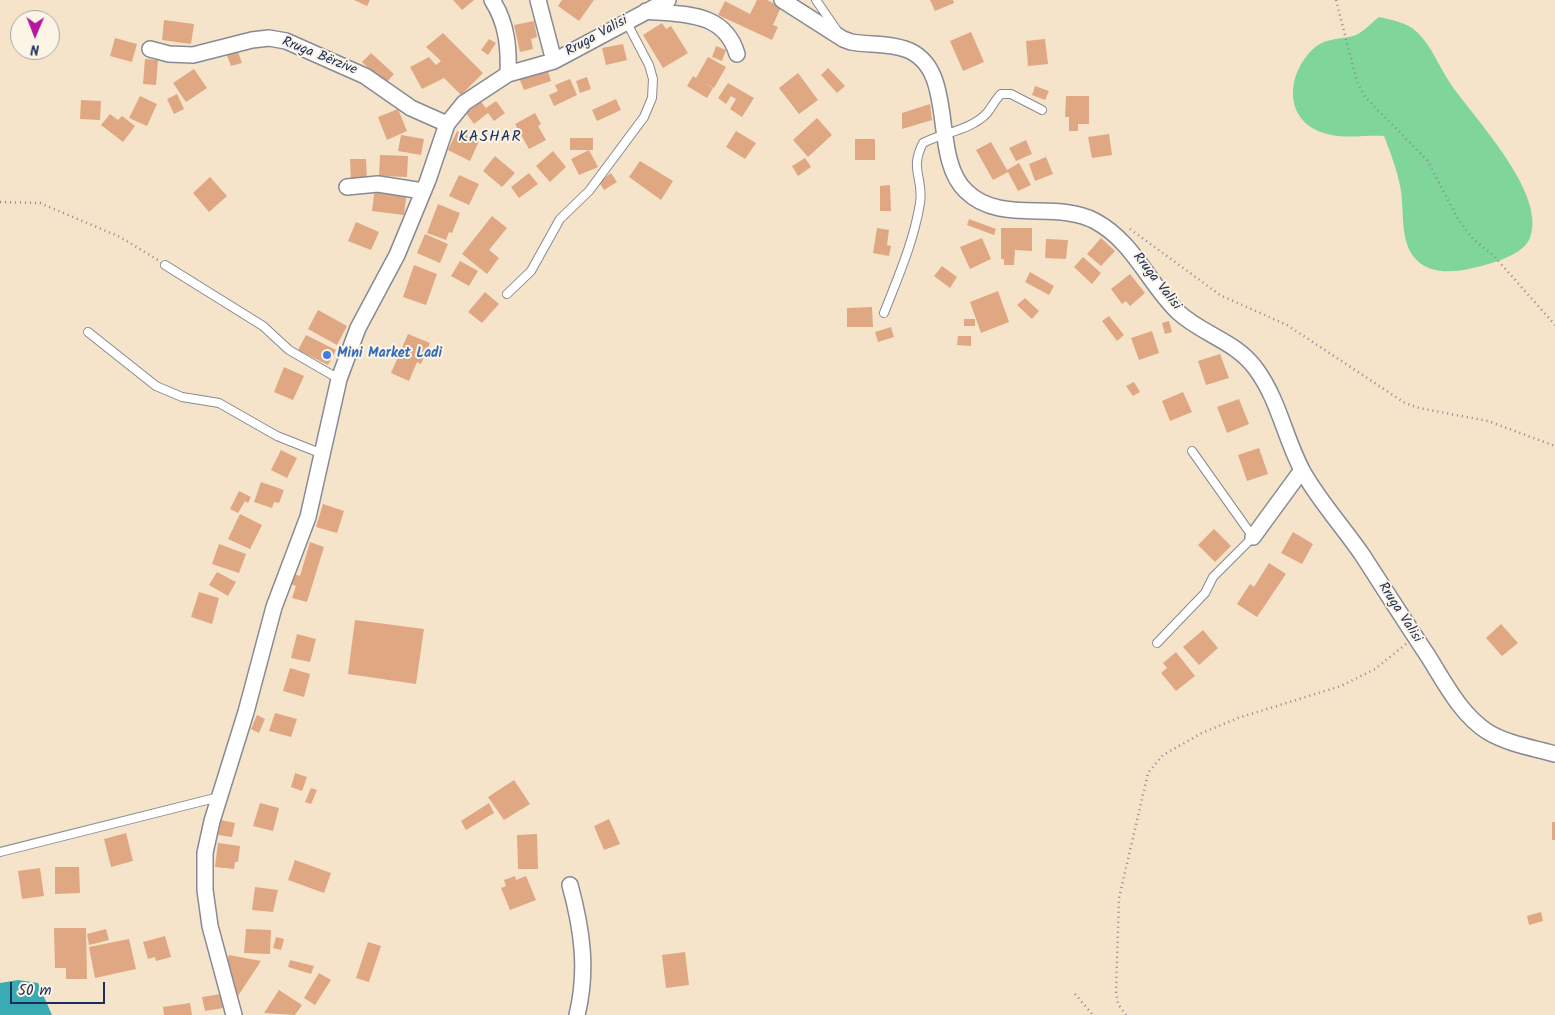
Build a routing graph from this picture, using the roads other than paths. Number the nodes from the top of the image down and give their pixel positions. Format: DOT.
graph roads {
  1 [pos="492,0"];
  2 [pos="538,0"];
  3 [pos="668,0"];
  4 [pos="782,0"];
  5 [pos="816,0"];
  6 [pos="646,11"];
  7 [pos="626,21"];
  8 [pos="843,39"];
  9 [pos="150,49"];
  10 [pos="737,54"];
  11 [pos="554,61"];
  12 [pos="508,74"];
  13 [pos="1042,110"];
  14 [pos="447,124"];
  15 [pos="945,136"];
  16 [pos="347,187"];
  17 [pos="422,191"];
  18 [pos="165,265"];
  19 [pos="507,294"];
  20 [pos="884,313"];
  21 [pos="88,332"];
  22 [pos="339,379"];
  23 [pos="1192,451"];
  24 [pos="320,454"];
  25 [pos="1302,470"];
  26 [pos="1253,537"];
  27 [pos="1158,643"];
  28 [pos="1555,754"];
  29 [pos="219,797"];
  30 [pos="0,852"];
  31 [pos="570,885"];
  32 [pos="234,1015"];
  33 [pos="577,1015"];
  1 -- 12 [label="street"];
  2 -- 11 [label="street"];
  3 -- 6 [label="street, Rruga Valisi"];
  4 -- 8 [label="street, Rruga Valisi"];
  5 -- 8 [label="lane"];
  6 -- 7 [label="street, Rruga Valisi"];
  6 -- 10 [label="street"];
  7 -- 11 [label="street, Rruga Valisi"];
  7 -- 19 [label="lane"];
  8 -- 15 [label="street, Rruga Valisi"];
  9 -- 14 [label="street, Rruga Bërzive"];
  11 -- 12 [label="street, Rruga Valisi"];
  12 -- 14 [label="street, Rruga Valisi"];
  13 -- 15 [label="lane"];
  14 -- 17 [label="street, Rruga Valisi"];
  15 -- 20 [label="lane"];
  15 -- 25 [label="street, Rruga Valisi"];
  16 -- 17 [label="street"];
  17 -- 22 [label="street, Rruga Valisi"];
  18 -- 22 [label="lane"];
  21 -- 24 [label="lane"];
  22 -- 24 [label="street, Rruga Valisi"];
  23 -- 26 [label="lane"];
  24 -- 29 [label="street, Rruga Valisi"];
  25 -- 26 [label="street"];
  25 -- 28 [label="street, Rruga Valisi"];
  26 -- 27 [label="lane"];
  29 -- 30 [label="lane"];
  29 -- 32 [label="street, Rruga Valisi"];
  31 -- 33 [label="street"];
}
